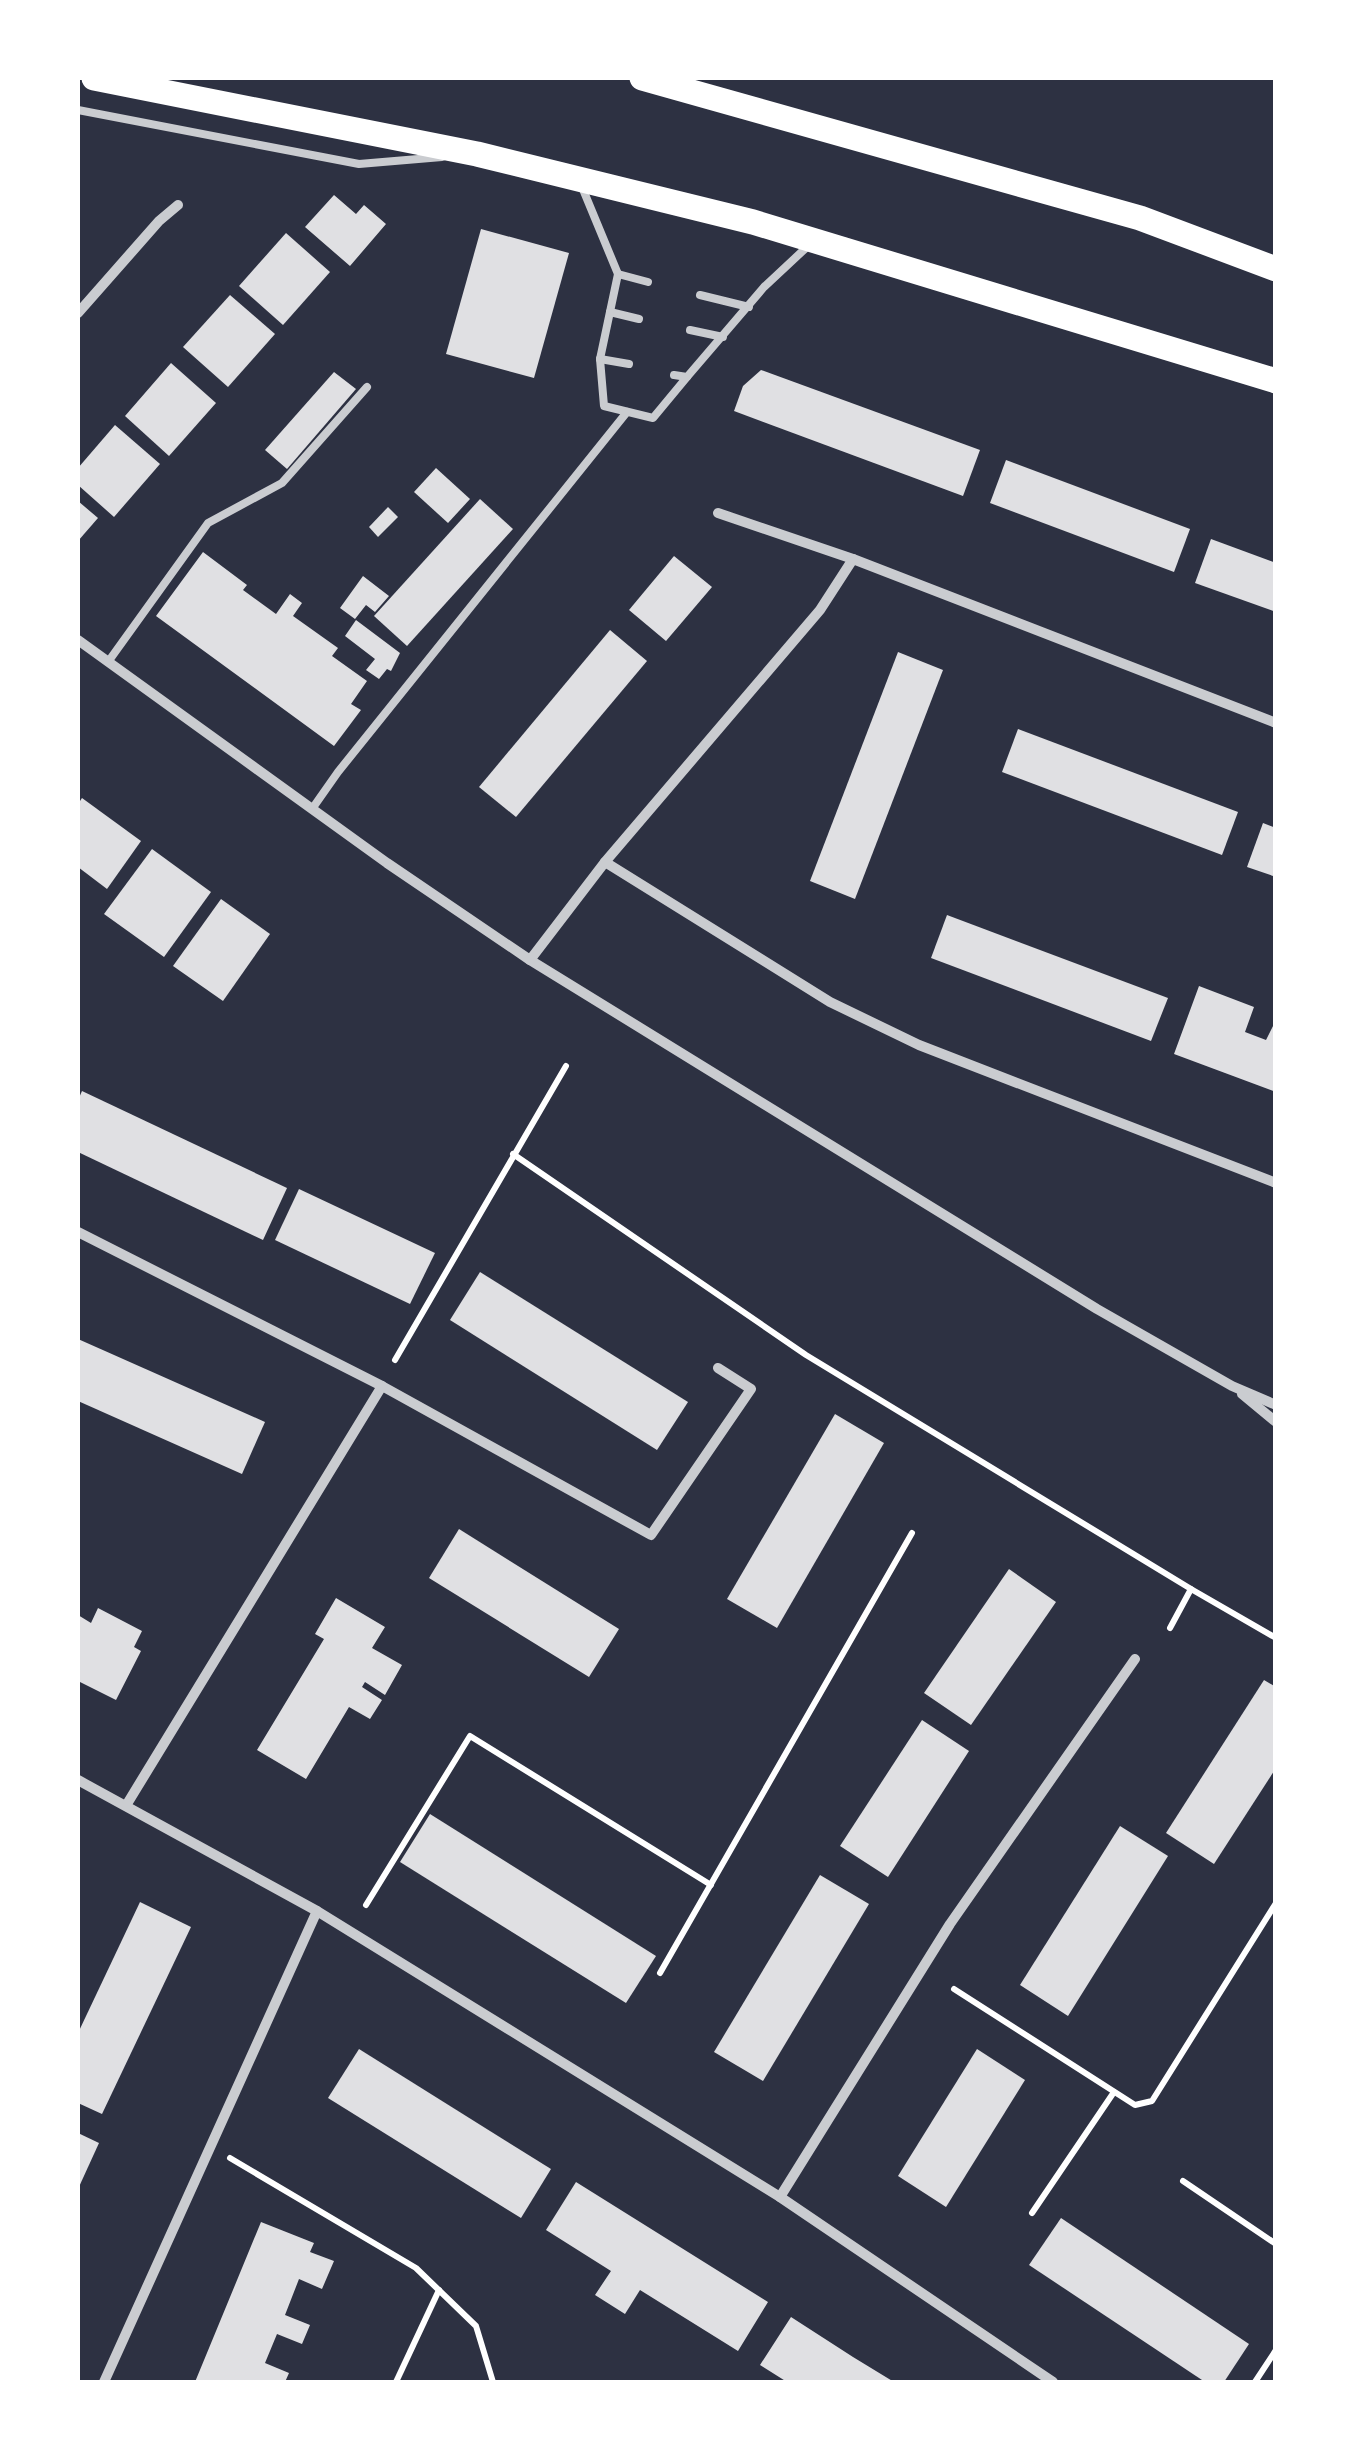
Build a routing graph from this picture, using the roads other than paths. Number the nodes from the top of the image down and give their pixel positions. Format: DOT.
graph roads {
  1 [pos="94,78"];
  2 [pos="642,78"];
  3 [pos="78,110"];
  4 [pos="476,154"];
  5 [pos="578,177"];
  6 [pos="178,205"];
  7 [pos="815,239"];
  8 [pos="1276,269"];
  9 [pos="618,274"];
  10 [pos="648,282"];
  11 [pos="700,295"];
  12 [pos="748,306"];
  13 [pos="610,312"];
  14 [pos="78,313"];
  15 [pos="639,319"];
  16 [pos="690,330"];
  17 [pos="722,337"];
  18 [pos="600,360"];
  19 [pos="629,364"];
  20 [pos="674,375"];
  21 [pos="687,378"];
  22 [pos="1276,381"];
  23 [pos="368,387"];
  24 [pos="627,412"];
  25 [pos="718,513"];
  26 [pos="853,559"];
  27 [pos="78,640"];
  28 [pos="108,662"];
  29 [pos="1276,723"];
  30 [pos="312,809"];
  31 [pos="605,862"];
  32 [pos="530,960"];
  33 [pos="1276,1183"];
  34 [pos="78,1232"];
  35 [pos="718,1368"];
  36 [pos="382,1386"];
  37 [pos="1232,1386"];
  38 [pos="1276,1406"];
  39 [pos="1276,1422"];
  40 [pos="1135,1660"];
  41 [pos="78,1780"];
  42 [pos="127,1804"];
  43 [pos="317,1910"];
  44 [pos="780,2197"];
  45 [pos="104,2382"];
  46 [pos="1053,2382"];
  1 -- 4 [label="main road"];
  2 -- 8 [label="main road"];
  3 -- 4 [label="lane"];
  4 -- 5 [label="main road"];
  5 -- 7 [label="main road"];
  5 -- 9 [label="lane"];
  6 -- 14 [label="street"];
  7 -- 12 [label="lane"];
  7 -- 22 [label="main road"];
  9 -- 10 [label="lane"];
  9 -- 13 [label="lane"];
  11 -- 12 [label="lane"];
  12 -- 17 [label="lane"];
  13 -- 15 [label="lane"];
  13 -- 18 [label="lane"];
  16 -- 17 [label="lane"];
  17 -- 21 [label="lane"];
  18 -- 19 [label="lane"];
  18 -- 24 [label="lane"];
  20 -- 21 [label="lane"];
  21 -- 24 [label="lane"];
  23 -- 28 [label="lane"];
  24 -- 30 [label="lane"];
  25 -- 26 [label="street"];
  26 -- 29 [label="street"];
  26 -- 31 [label="street"];
  27 -- 28 [label="street"];
  28 -- 30 [label="street"];
  30 -- 32 [label="street"];
  31 -- 32 [label="street"];
  31 -- 33 [label="street"];
  32 -- 37 [label="street"];
  34 -- 36 [label="street"];
  35 -- 36 [label="street"];
  36 -- 42 [label="street"];
  37 -- 38 [label="street"];
  37 -- 39 [label="street"];
  40 -- 44 [label="street"];
  41 -- 42 [label="street"];
  42 -- 43 [label="street"];
  43 -- 44 [label="street"];
  43 -- 45 [label="street"];
  44 -- 46 [label="street"];
}
